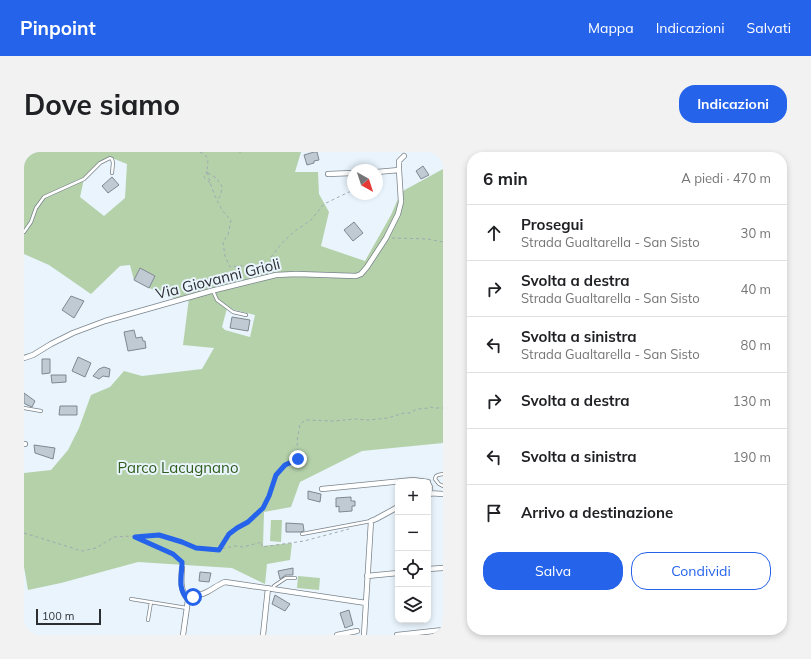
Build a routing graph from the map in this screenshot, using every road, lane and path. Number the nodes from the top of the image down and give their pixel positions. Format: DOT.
graph roads {
  1 [pos="200,152"];
  2 [pos="404,156"];
  3 [pos="399,170"];
  4 [pos="383,171"];
  5 [pos="208,172"];
  6 [pos="112,173"];
  7 [pos="347,173"];
  8 [pos="328,174"];
  9 [pos="211,185"];
  10 [pos="347,194"];
  11 [pos="217,200"];
  12 [pos="24,232"];
  13 [pos="386,238"];
  14 [pos="443,242"];
  15 [pos="269,269"];
  16 [pos="271,276"];
  17 [pos="213,291"];
  18 [pos="246,315"];
  19 [pos="24,358"];
  20 [pos="24,408"];
  21 [pos="443,408"];
  22 [pos="41,411"];
  23 [pos="443,474"];
  24 [pos="395,482"];
  25 [pos="443,486"];
  26 [pos="322,489"];
  27 [pos="431,494"];
  28 [pos="443,494"];
  29 [pos="395,509"];
  30 [pos="371,521"];
  31 [pos="349,529"];
  32 [pos="24,533"];
  33 [pos="302,534"];
  34 [pos="135,537"];
  35 [pos="219,550"];
  36 [pos="182,568"];
  37 [pos="443,568"];
  38 [pos="431,569"];
  39 [pos="395,573"];
  40 [pos="367,576"];
  41 [pos="295,578"];
  42 [pos="271,589"];
  43 [pos="131,600"];
  44 [pos="188,600"];
  45 [pos="151,602"];
  46 [pos="366,603"];
  47 [pos="187,608"];
  48 [pos="148,620"];
  49 [pos="443,630"];
  50 [pos="357,631"];
  51 [pos="183,635"];
  52 [pos="263,635"];
  53 [pos="336,635"];
  54 [pos="364,635"];
  55 [pos="398,635"];
  1 -- 5 [label="path"];
  2 -- 3 [label="street, Via Giovanni Grioli"];
  3 -- 4 [label="street"];
  3 -- 13 [label="street, Via Giovanni Grioli"];
  5 -- 9 [label="path"];
  5 -- 9 [label="path"];
  5 -- 11 [label="path"];
  6 -- 12 [label="lane"];
  7 -- 8 [label="street"];
  9 -- 11 [label="path"];
  10 -- 15 [label="path"];
  11 -- 15 [label="path"];
  13 -- 14 [label="path"];
  13 -- 16 [label="street, Via Giovanni Grioli"];
  15 -- 16 [label="path"];
  16 -- 17 [label="street, Via Giovanni Grioli"];
  17 -- 18 [label="lane"];
  17 -- 19 [label="street, Via Giovanni Grioli"];
  20 -- 22 [label="lane"];
  21 -- 35 [label="path"];
  23 -- 25 [label="lane"];
  24 -- 26 [label="street"];
  27 -- 28 [label="street"];
  29 -- 30 [label="street"];
  30 -- 33 [label="lane"];
  30 -- 40 [label="street"];
  31 -- 35 [label="path"];
  32 -- 34 [label="path"];
  34 -- 35 [label="path"];
  34 -- 36 [label="path"];
  36 -- 44 [label="street"];
  37 -- 38 [label="street"];
  39 -- 40 [label="street"];
  40 -- 46 [label="street"];
  41 -- 42 [label="lane"];
  42 -- 44 [label="street"];
  42 -- 46 [label="street"];
  42 -- 52 [label="street"];
  43 -- 45 [label="lane"];
  44 -- 47 [label="street"];
  45 -- 47 [label="lane"];
  45 -- 48 [label="lane"];
  46 -- 54 [label="street"];
  47 -- 51 [label="street"];
  49 -- 55 [label="street"];
  50 -- 53 [label="street"];
}
